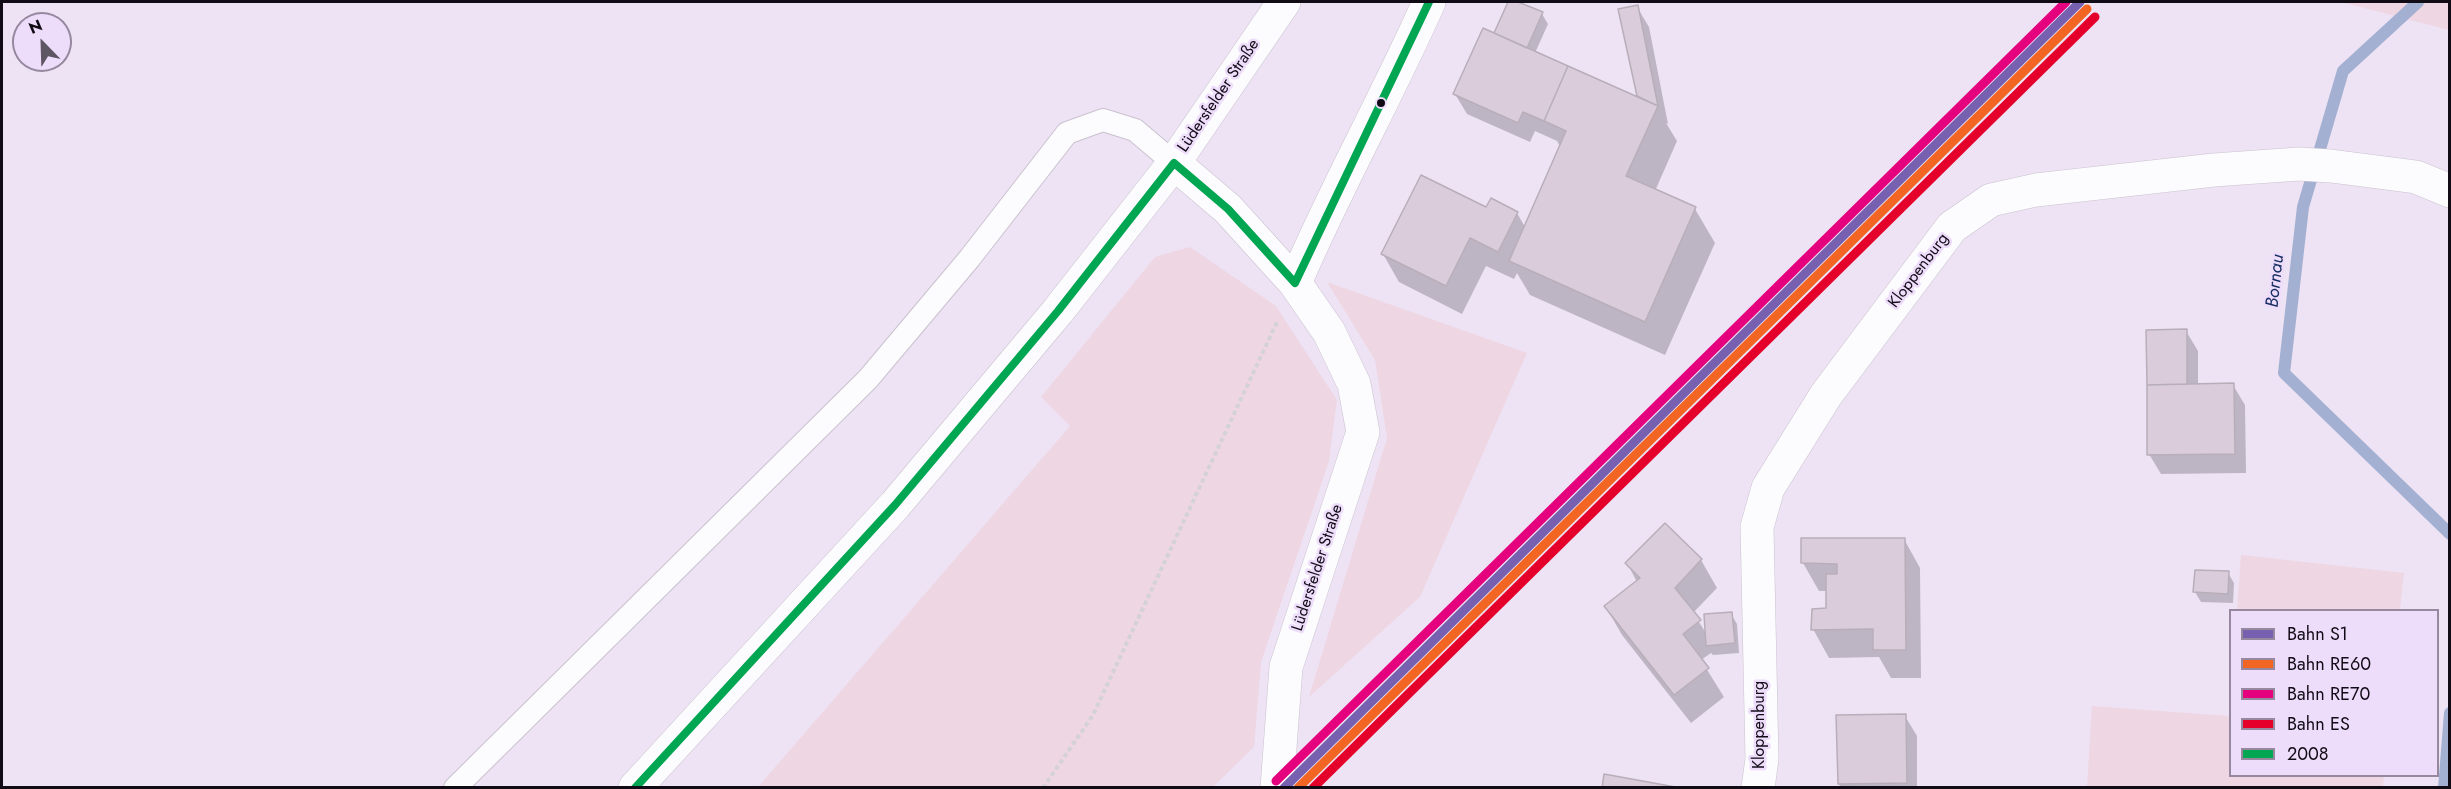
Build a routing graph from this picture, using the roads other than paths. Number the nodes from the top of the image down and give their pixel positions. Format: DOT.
graph roads {
  1 [pos="1284,2"];
  2 [pos="1429,2"];
  3 [pos="1174,163"];
  4 [pos="2450,191"];
  5 [pos="1295,283"];
  6 [pos="455,788"];
  7 [pos="634,788"];
  8 [pos="1277,788"];
  9 [pos="1758,788"];
  1 -- 3 [label="street, Lüdersfelder Straße"];
  2 -- 5 [label="street"];
  3 -- 5 [label="street, Lüdersfelder Straße"];
  3 -- 6 [label="lane"];
  3 -- 7 [label="street, Lüdersfelder Straße"];
  4 -- 9 [label="street, Kloppenburg"];
  5 -- 8 [label="street, Lüdersfelder Straße"];
}
